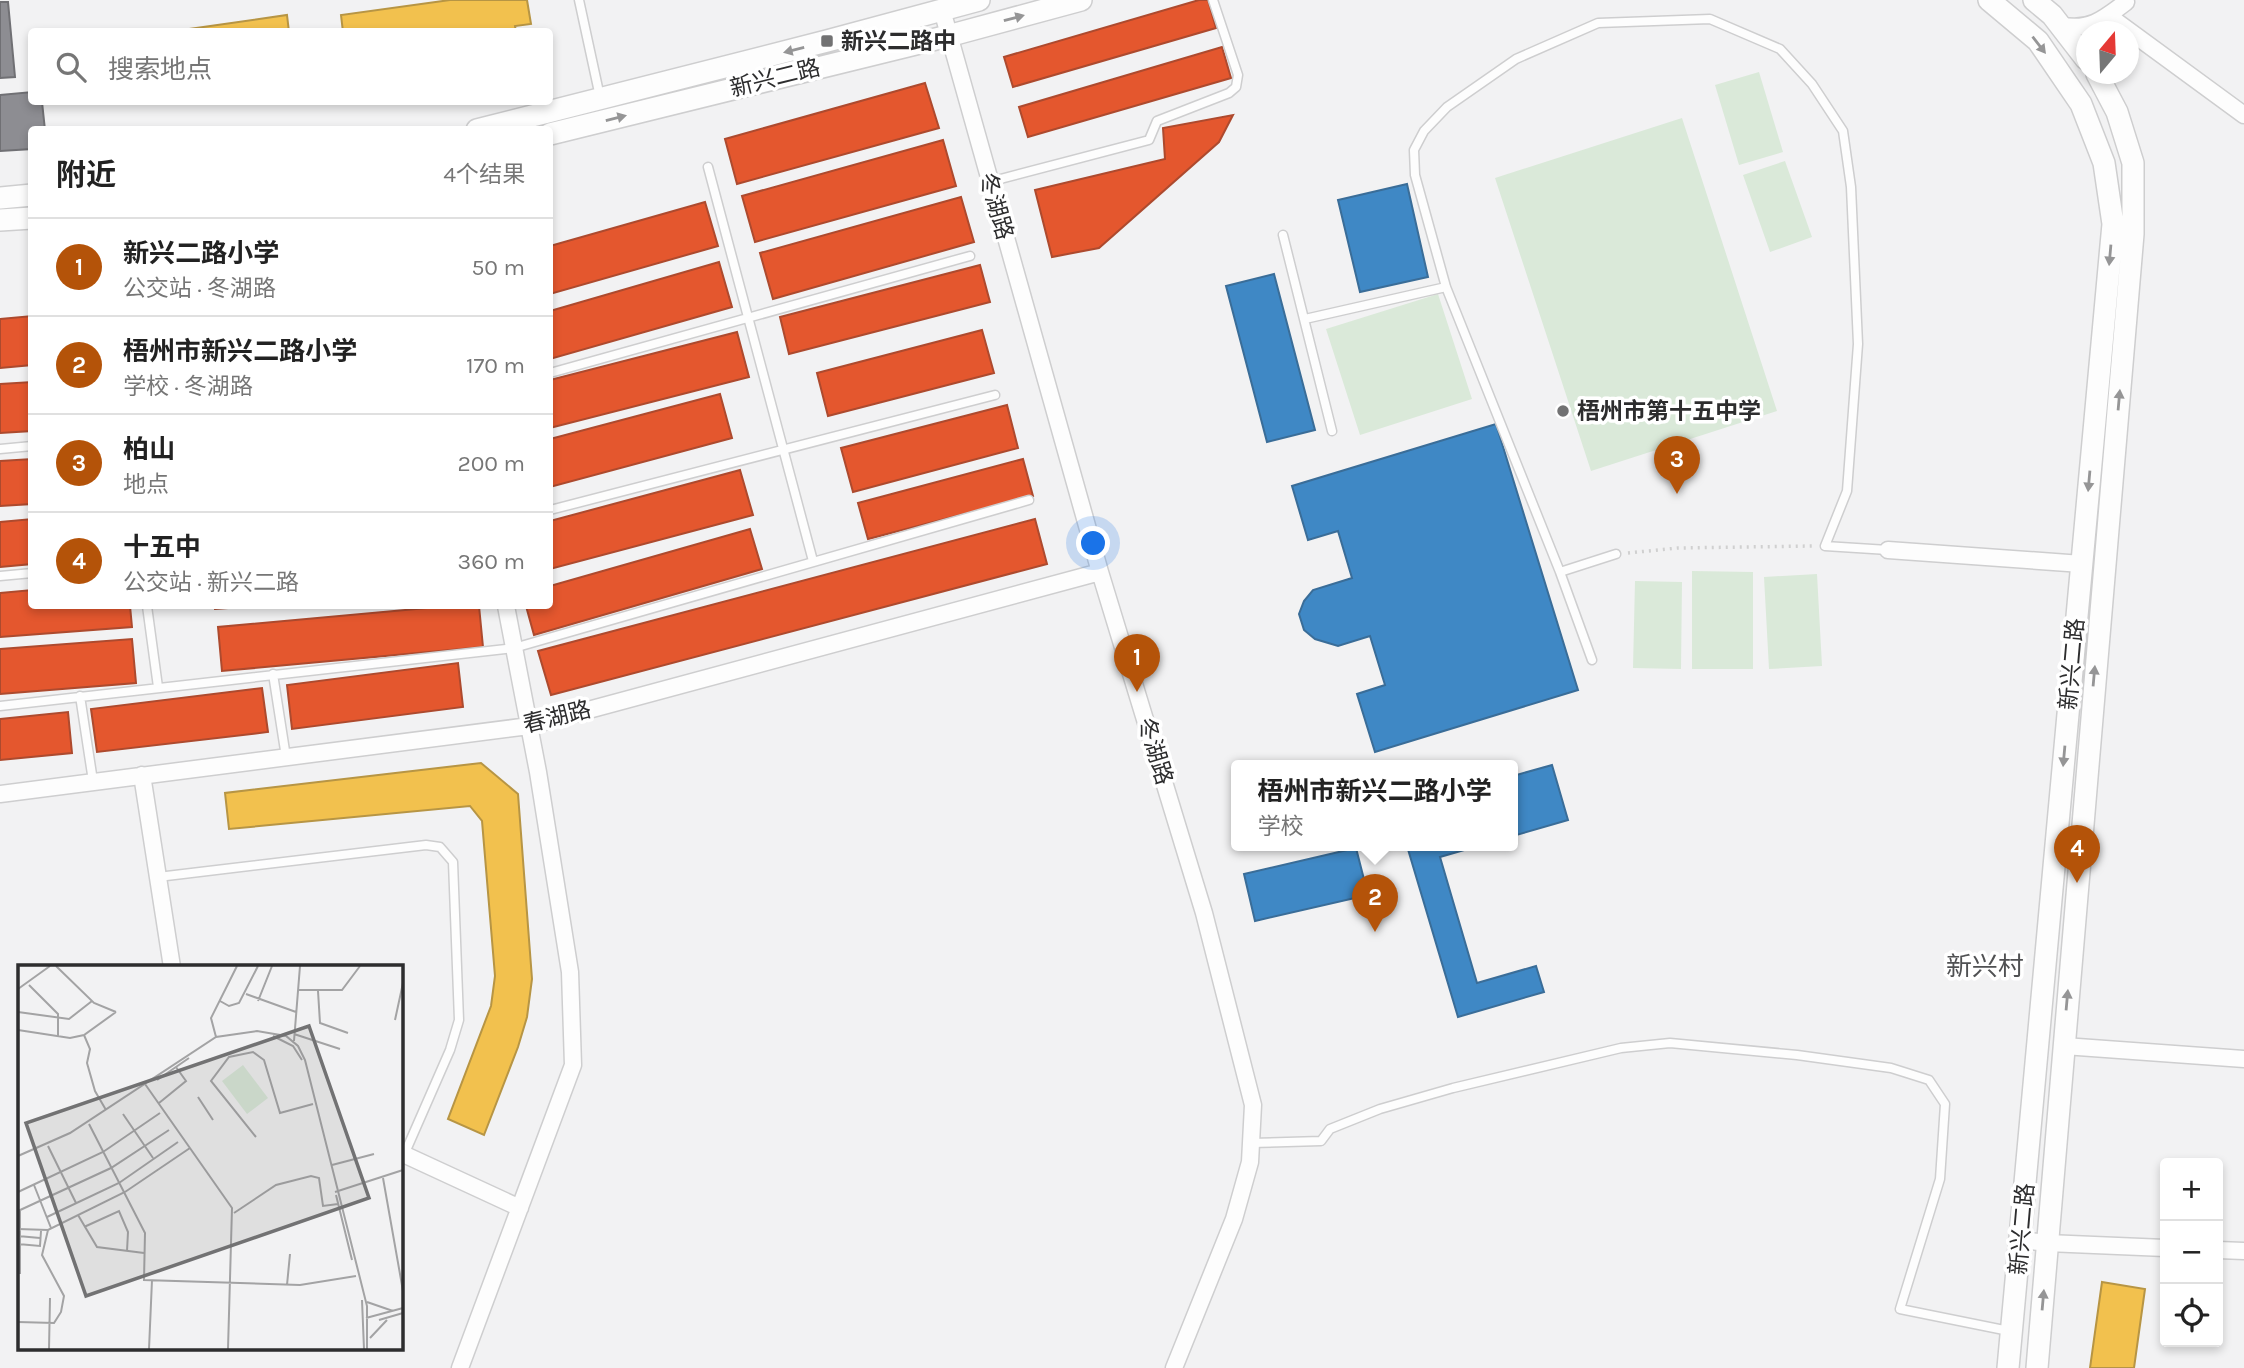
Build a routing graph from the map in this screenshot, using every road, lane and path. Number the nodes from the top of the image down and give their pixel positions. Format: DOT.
graph roads {
  1 [pos="579,0"];
  2 [pos="979,0"];
  3 [pos="1081,0"];
  4 [pos="1213,0"];
  5 [pos="1989,0"];
  6 [pos="2034,0"];
  7 [pos="2126,1"];
  8 [pos="942,10"];
  9 [pos="2118,21"];
  10 [pos="2060,25"];
  11 [pos="948,36"];
  12 [pos="2139,43"];
  13 [pos="2076,45"];
  14 [pos="2091,84"];
  15 [pos="2102,84"];
  16 [pos="600,100"];
  17 [pos="2081,104"];
  18 [pos="2244,115"];
  19 [pos="493,126"];
  20 [pos="553,133"];
  21 [pos="708,167"];
  22 [pos="989,182"];
  23 [pos="28,195"];
  24 [pos="0,198"];
  25 [pos="28,218"];
  26 [pos="0,220"];
  27 [pos="1283,235"];
  28 [pos="970,256"];
  29 [pos="1446,287"];
  30 [pos="748,317"];
  31 [pos="1305,319"];
  32 [pos="553,372"];
  33 [pos="995,395"];
  34 [pos="1332,431"];
  35 [pos="28,446"];
  36 [pos="0,449"];
  37 [pos="783,450"];
  38 [pos="1029,500"];
  39 [pos="553,509"];
  40 [pos="1825,546"];
  41 [pos="1888,550"];
  42 [pos="1616,554"];
  43 [pos="813,561"];
  44 [pos="2082,564"];
  45 [pos="1100,572"];
  46 [pos="1560,572"];
  47 [pos="28,573"];
  48 [pos="0,576"];
  49 [pos="147,609"];
  50 [pos="507,609"];
  51 [pos="514,648"];
  52 [pos="1592,660"];
  53 [pos="273,674"];
  54 [pos="158,687"];
  55 [pos="80,696"];
  56 [pos="0,706"];
  57 [pos="529,726"];
  58 [pos="286,757"];
  59 [pos="142,775"];
  60 [pos="93,781"];
  61 [pos="0,793"];
  62 [pos="158,877"];
  63 [pos="172,965"];
  64 [pos="2064,1046"];
  65 [pos="2244,1059"];
  66 [pos="1251,1143"];
  67 [pos="402,1154"];
  68 [pos="520,1208"];
  69 [pos="2021,1240"];
  70 [pos="2047,1243"];
  71 [pos="2160,1248"];
  72 [pos="2223,1250"];
  73 [pos="2244,1251"];
  74 [pos="2012,1332"];
  75 [pos="460,1368"];
  76 [pos="1174,1368"];
  77 [pos="2008,1368"];
  78 [pos="2037,1368"];
  1 -- 16 [label="lane"];
  2 -- 8 [label="main road, 新兴二路"];
  11 -- 3 [label="main road, 新兴二路, one-way"];
  4 -- 22 [label="lane"];
  5 -- 17 [label="main road, 新兴二路, one-way"];
  6 -- 10 [label="main road"];
  7 -- 9 [label="street"];
  7 -- 10 [label="street"];
  8 -- 11 [label="street, 冬湖路"];
  8 -- 16 [label="main road, 新兴二路, one-way"];
  10 -- 13 [label="main road"];
  20 -- 11 [label="main road, 新兴二路, one-way"];
  11 -- 22 [label="street, 冬湖路"];
  12 -- 18 [label="street"];
  14 -- 17 [label="street"];
  64 -- 15 [label="main road, 新兴二路, one-way"];
  16 -- 19 [label="main road, 新兴二路"];
  17 -- 44 [label="main road, 新兴二路, one-way"];
  21 -- 30 [label="lane"];
  22 -- 45 [label="street, 冬湖路"];
  23 -- 24 [label="main road"];
  25 -- 26 [label="main road"];
  27 -- 31 [label="lane"];
  28 -- 30 [label="lane"];
  29 -- 31 [label="lane"];
  29 -- 40 [label="lane"];
  29 -- 46 [label="lane"];
  30 -- 32 [label="lane"];
  30 -- 37 [label="lane"];
  31 -- 34 [label="lane"];
  33 -- 37 [label="lane"];
  35 -- 36 [label="lane"];
  37 -- 39 [label="lane"];
  37 -- 43 [label="lane"];
  38 -- 43 [label="lane"];
  40 -- 41 [label="lane"];
  40 -- 42 [label="path"];
  41 -- 44 [label="street"];
  42 -- 46 [label="lane"];
  43 -- 51 [label="lane"];
  44 -- 69 [label="main road, 新兴二路, one-way"];
  45 -- 57 [label="street, 春湖路"];
  45 -- 66 [label="street, 冬湖路"];
  46 -- 52 [label="lane"];
  47 -- 48 [label="lane"];
  49 -- 54 [label="lane"];
  50 -- 51 [label="street"];
  51 -- 53 [label="lane"];
  51 -- 57 [label="street"];
  53 -- 54 [label="lane"];
  53 -- 58 [label="lane"];
  54 -- 55 [label="lane"];
  55 -- 56 [label="lane"];
  55 -- 60 [label="lane"];
  57 -- 58 [label="street, 春湖路"];
  57 -- 68 [label="street"];
  58 -- 59 [label="street, 春湖路"];
  59 -- 60 [label="street, 春湖路"];
  59 -- 62 [label="street"];
  60 -- 61 [label="street, 春湖路"];
  62 -- 63 [label="street"];
  62 -- 67 [label="lane"];
  64 -- 65 [label="street"];
  64 -- 70 [label="main road, 新兴二路"];
  66 -- 74 [label="lane"];
  66 -- 76 [label="street, 冬湖路"];
  67 -- 68 [label="street"];
  68 -- 75 [label="street"];
  69 -- 70 [label="street"];
  69 -- 74 [label="main road, 新兴二路"];
  70 -- 71 [label="street"];
  78 -- 70 [label="main road, 新兴二路, one-way"];
  72 -- 73 [label="street"];
  74 -- 77 [label="main road, 新兴二路"];
}
